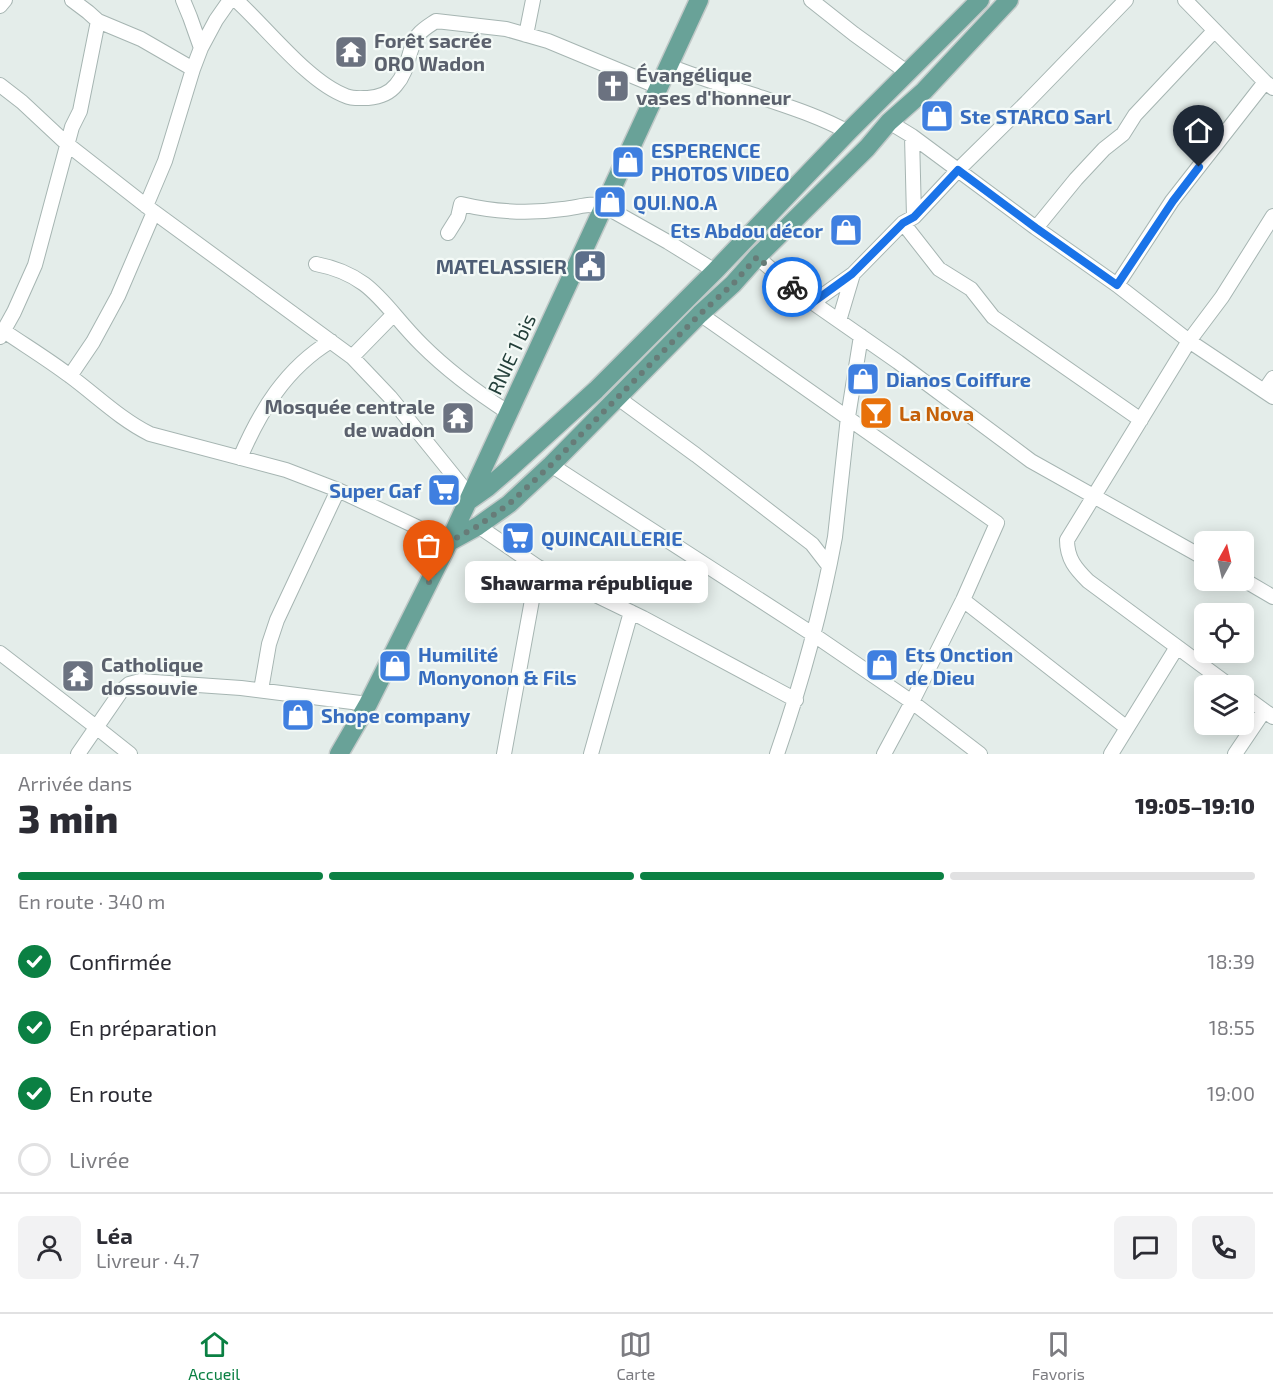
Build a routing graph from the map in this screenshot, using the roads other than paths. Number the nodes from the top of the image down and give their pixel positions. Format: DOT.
graph roads {
  1 [pos="5,0"];
  2 [pos="72,0"];
  3 [pos="183,0"];
  4 [pos="230,0"];
  5 [pos="236,0"];
  6 [pos="533,0"];
  7 [pos="699,0"];
  8 [pos="811,0"];
  9 [pos="980,0"];
  10 [pos="1009,0"];
  11 [pos="1126,0"];
  12 [pos="1185,0"];
  13 [pos="0,6"];
  14 [pos="98,21"];
  15 [pos="1214,31"];
  16 [pos="526,35"];
  17 [pos="201,48"];
  18 [pos="669,66"];
  19 [pos="193,69"];
  20 [pos="908,72"];
  21 [pos="0,85"];
  22 [pos="1269,85"];
  23 [pos="659,87"];
  24 [pos="890,122"];
  25 [pos="848,132"];
  26 [pos="912,136"];
  27 [pos="67,144"];
  28 [pos="958,170"];
  29 [pos="604,206"];
  30 [pos="150,209"];
  31 [pos="1273,216"];
  32 [pos="908,220"];
  33 [pos="1036,228"];
  34 [pos="448,233"];
  35 [pos="757,257"];
  36 [pos="316,264"];
  37 [pos="715,271"];
  38 [pos="852,274"];
  39 [pos="1117,285"];
  40 [pos="812,303"];
  41 [pos="394,314"];
  42 [pos="700,314"];
  43 [pos="839,321"];
  44 [pos="2,334"];
  45 [pos="861,336"];
  46 [pos="332,341"];
  47 [pos="1189,341"];
  48 [pos="352,357"];
  49 [pos="70,376"];
  50 [pos="1273,378"];
  51 [pos="1268,394"];
  52 [pos="618,398"];
  53 [pos="509,413"];
  54 [pos="848,417"];
  55 [pos="1141,420"];
  56 [pos="240,458"];
  57 [pos="551,465"];
  58 [pos="338,490"];
  59 [pos="1094,496"];
  60 [pos="469,499"];
  61 [pos="478,526"];
  62 [pos="835,537"];
  63 [pos="449,542"];
  64 [pos="812,544"];
  65 [pos="1194,552"];
  66 [pos="829,566"];
  67 [pos="538,567"];
  68 [pos="1254,586"];
  69 [pos="1273,597"];
  70 [pos="963,600"];
  71 [pos="631,612"];
  72 [pos="814,635"];
  73 [pos="1177,647"];
  74 [pos="0,653"];
  75 [pos="1215,675"];
  76 [pos="261,690"];
  77 [pos="796,700"];
  78 [pos="912,702"];
  79 [pos="1254,703"];
  80 [pos="368,704"];
  81 [pos="1269,714"];
  82 [pos="96,727"];
  83 [pos="1127,728"];
  84 [pos="78,754"];
  85 [pos="130,754"];
  86 [pos="339,754"];
  87 [pos="504,754"];
  88 [pos="591,754"];
  89 [pos="777,754"];
  90 [pos="884,754"];
  91 [pos="980,754"];
  92 [pos="1111,754"];
  93 [pos="1235,754"];
  1 -- 13 [label="street"];
  2 -- 14 [label="street"];
  3 -- 17 [label="street"];
  4 -- 17 [label="street"];
  5 -- 16 [label="street"];
  6 -- 16 [label="street"];
  7 -- 18 [label="main road, RNIE 1 bis"];
  8 -- 20 [label="street"];
  9 -- 20 [label="main road"];
  10 -- 24 [label="main road"];
  11 -- 28 [label="street"];
  12 -- 15 [label="street"];
  14 -- 19 [label="street"];
  14 -- 27 [label="street"];
  15 -- 22 [label="street"];
  15 -- 33 [label="street"];
  16 -- 23 [label="street"];
  17 -- 19 [label="street"];
  18 -- 23 [label="main road, RNIE 1 bis"];
  18 -- 25 [label="street"];
  19 -- 30 [label="street"];
  20 -- 25 [label="main road"];
  21 -- 27 [label="street"];
  22 -- 39 [label="street"];
  23 -- 29 [label="main road, RNIE 1 bis"];
  24 -- 26 [label="street"];
  24 -- 35 [label="main road"];
  25 -- 37 [label="main road"];
  26 -- 28 [label="street"];
  26 -- 32 [label="street"];
  27 -- 30 [label="street"];
  27 -- 44 [label="street"];
  28 -- 32 [label="street"];
  28 -- 33 [label="street"];
  29 -- 34 [label="street"];
  29 -- 37 [label="street"];
  29 -- 53 [label="main road, RNIE 1 bis"];
  30 -- 46 [label="street"];
  30 -- 49 [label="street"];
  31 -- 47 [label="street"];
  32 -- 38 [label="street"];
  32 -- 55 [label="street"];
  33 -- 39 [label="street"];
  35 -- 40 [label="street"];
  35 -- 42 [label="main road"];
  36 -- 41 [label="street"];
  37 -- 60 [label="main road"];
  38 -- 40 [label="street"];
  38 -- 43 [label="street"];
  39 -- 47 [label="street"];
  40 -- 43 [label="street"];
  41 -- 48 [label="street"];
  41 -- 53 [label="street"];
  42 -- 52 [label="main road"];
  42 -- 54 [label="street"];
  43 -- 45 [label="street"];
  44 -- 49 [label="street"];
  45 -- 54 [label="street"];
  45 -- 59 [label="street"];
  46 -- 48 [label="street"];
  46 -- 56 [label="street"];
  47 -- 51 [label="street"];
  47 -- 55 [label="street"];
  48 -- 60 [label="street"];
  49 -- 56 [label="street"];
  50 -- 51 [label="street"];
  52 -- 57 [label="main road"];
  52 -- 64 [label="street"];
  53 -- 60 [label="main road, RNIE 1 bis"];
  54 -- 62 [label="street"];
  54 -- 70 [label="street"];
  55 -- 59 [label="street"];
  56 -- 58 [label="street"];
  57 -- 61 [label="main road"];
  57 -- 72 [label="street"];
  58 -- 63 [label="street"];
  58 -- 76 [label="street"];
  59 -- 65 [label="street"];
  59 -- 73 [label="street"];
  60 -- 63 [label="main road, RNIE 1 bis"];
  61 -- 63 [label="main road"];
  61 -- 67 [label="street"];
  62 -- 64 [label="street"];
  62 -- 66 [label="street"];
  63 -- 80 [label="main road, RNIE 1 bis"];
  64 -- 66 [label="street"];
  66 -- 72 [label="street"];
  67 -- 71 [label="street"];
  67 -- 87 [label="street"];
  68 -- 69 [label="street"];
  70 -- 78 [label="street"];
  70 -- 83 [label="street"];
  71 -- 77 [label="street"];
  71 -- 88 [label="street"];
  72 -- 77 [label="street"];
  72 -- 78 [label="street"];
  73 -- 75 [label="street"];
  73 -- 83 [label="street"];
  74 -- 82 [label="street"];
  76 -- 80 [label="street"];
  76 -- 82 [label="street"];
  77 -- 89 [label="street"];
  78 -- 90 [label="street"];
  78 -- 91 [label="street"];
  79 -- 81 [label="street"];
  80 -- 86 [label="main road, RNIE 1 bis"];
  81 -- 93 [label="street"];
  82 -- 84 [label="street"];
  82 -- 85 [label="street"];
  83 -- 92 [label="street"];
}
